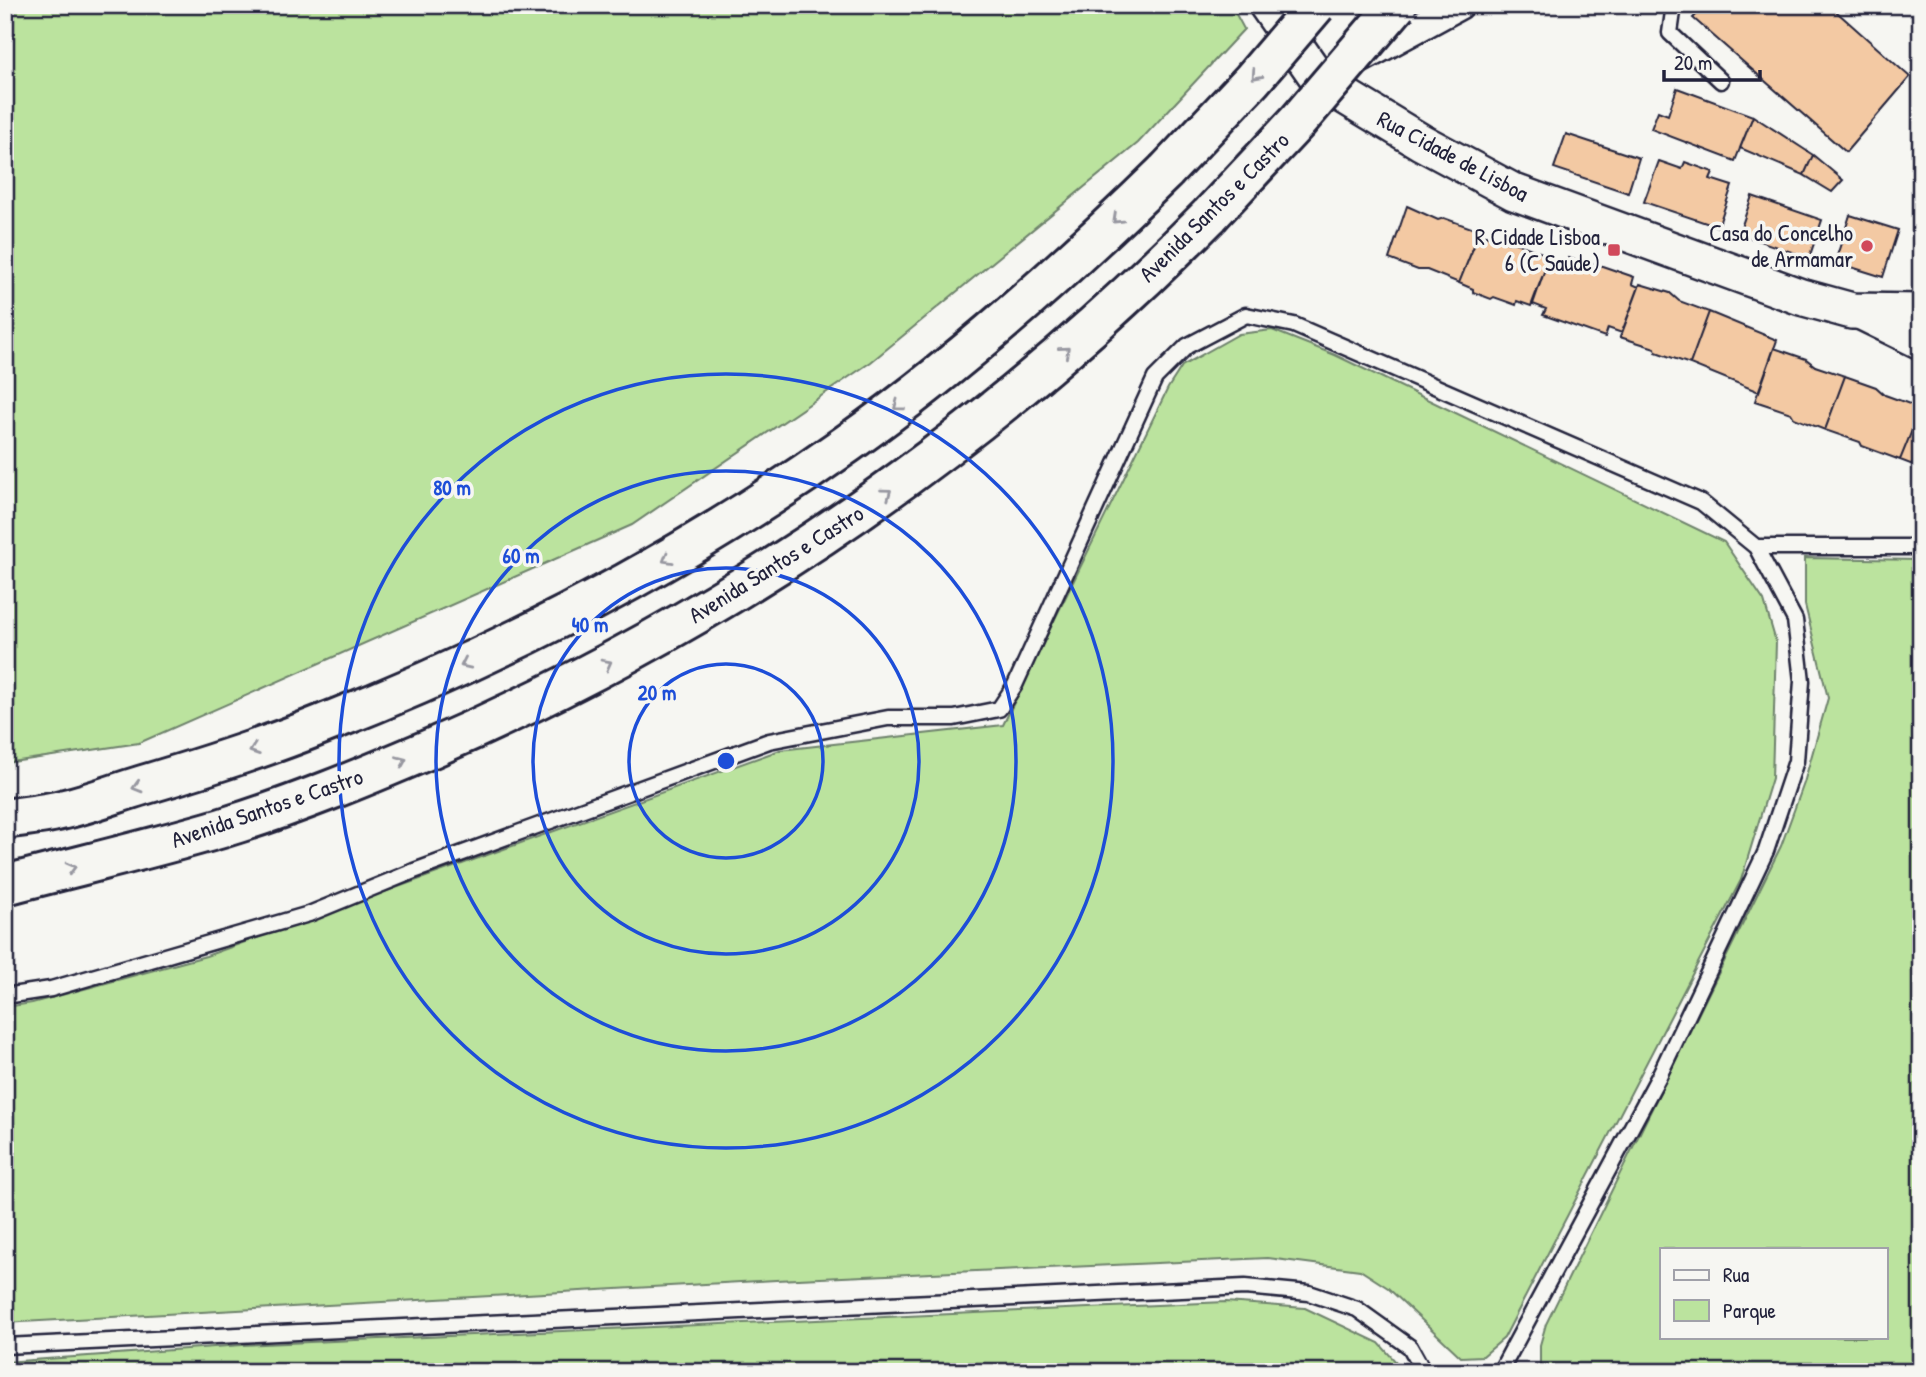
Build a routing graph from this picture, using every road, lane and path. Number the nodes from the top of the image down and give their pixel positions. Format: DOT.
graph roads {
  1 [pos="1267,5"];
  2 [pos="1316,5"];
  3 [pos="1397,5"];
  4 [pos="1459,5"];
  5 [pos="1674,5"];
  6 [pos="1320,81"];
  7 [pos="1721,81"];
  8 [pos="1852,311"];
  9 [pos="1921,312"];
  10 [pos="1921,345"];
  11 [pos="1756,547"];
  12 [pos="1921,547"];
  13 [pos="5,819"];
  14 [pos="5,885"];
  15 [pos="5,996"];
  16 [pos="5,1346"];
  17 [pos="1424,1372"];
  18 [pos="1500,1372"];
  1 -- 6 [label="street, Rua Cidade de Lisboa"];
  2 -- 13 [label="main road, one-way, bridge"];
  14 -- 3 [label="main road, Avenida Santos e Castro, one-way, bridge"];
  4 -- 6 [label="street"];
  5 -- 7 [label="lane"];
  6 -- 8 [label="street, Rua Cidade de Lisboa"];
  8 -- 9 [label="street, Rua Cidade de Lisboa"];
  8 -- 10 [label="street"];
  11 -- 12 [label="lane"];
  11 -- 15 [label="lane"];
  11 -- 18 [label="lane"];
  16 -- 17 [label="lane"];
}
